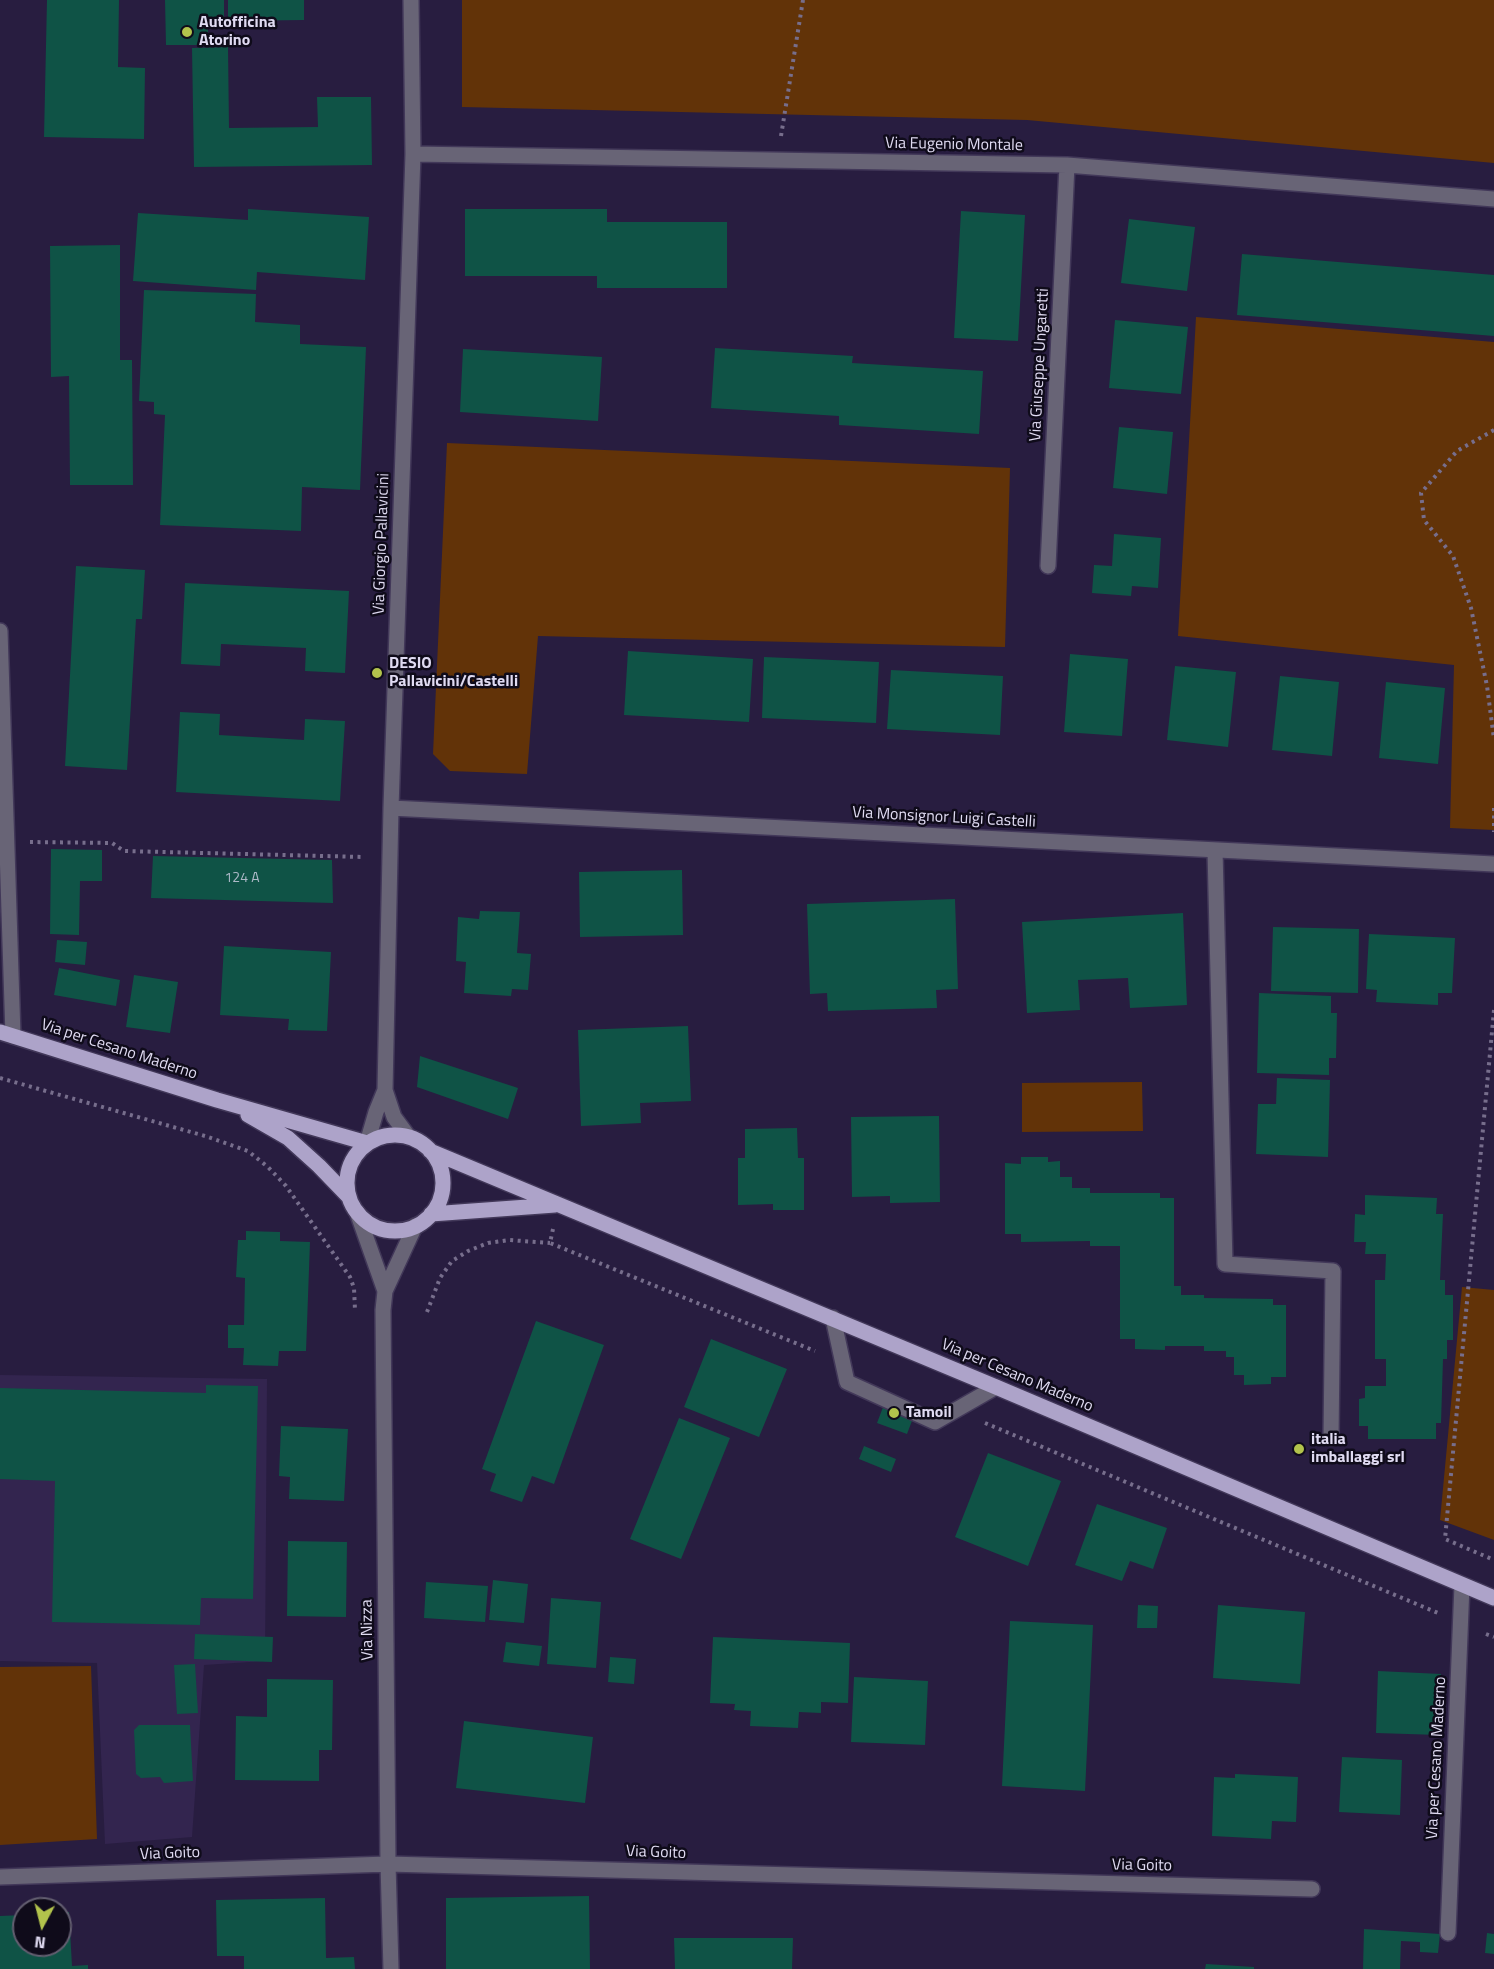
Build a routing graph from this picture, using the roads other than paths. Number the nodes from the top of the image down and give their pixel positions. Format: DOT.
graph roads {
  1 [pos="411,0"];
  2 [pos="413,154"];
  3 [pos="1067,165"];
  4 [pos="1494,199"];
  5 [pos="1048,566"];
  6 [pos="0,631"];
  7 [pos="391,808"];
  8 [pos="1215,850"];
  9 [pos="1494,864"];
  10 [pos="7,1034"];
  11 [pos="386,1090"];
  12 [pos="227,1103"];
  13 [pos="408,1136"];
  14 [pos="367,1143"];
  15 [pos="430,1151"];
  16 [pos="348,1196"];
  17 [pos="558,1204"];
  18 [pos="357,1212"];
  19 [pos="431,1214"];
  20 [pos="415,1226"];
  21 [pos="385,1291"];
  22 [pos="832,1318"];
  23 [pos="996,1387"];
  24 [pos="1331,1438"];
  25 [pos="1462,1585"];
  26 [pos="1494,1599"];
  27 [pos="388,1864"];
  28 [pos="0,1877"];
  29 [pos="1312,1889"];
  30 [pos="1448,1933"];
  31 [pos="391,1969"];
  1 -- 2 [label="street, Via Giorgio Pallavicini"];
  2 -- 3 [label="street, Via Eugenio Montale"];
  2 -- 7 [label="street, Via Giorgio Pallavicini"];
  3 -- 4 [label="street, Via Eugenio Montale"];
  3 -- 5 [label="street, Via Giuseppe Ungaretti"];
  6 -- 10 [label="street"];
  7 -- 8 [label="street, Via Monsignor Luigi Castelli"];
  7 -- 11 [label="street, Via Giorgio Pallavicini"];
  8 -- 9 [label="street, Via Monsignor Luigi Castelli"];
  8 -- 24 [label="street"];
  10 -- 12 [label="main road, Via per Cesano Maderno"];
  11 -- 13 [label="street, Via Giorgio Pallavicini"];
  11 -- 14 [label="street, Via Giorgio Pallavicini"];
  12 -- 14 [label="main road, Via per Cesano Maderno"];
  12 -- 16 [label="main road, Via per Cesano Maderno"];
  13 -- 14 [label="main road"];
  13 -- 15 [label="main road"];
  14 -- 16 [label="main road"];
  15 -- 17 [label="main road, Via per Cesano Maderno"];
  15 -- 19 [label="main road"];
  16 -- 18 [label="main road"];
  17 -- 19 [label="main road, Via per Cesano Maderno"];
  17 -- 22 [label="main road, Via per Cesano Maderno"];
  18 -- 20 [label="main road"];
  18 -- 21 [label="street, Via Nizza"];
  19 -- 20 [label="main road"];
  20 -- 21 [label="street, Via Nizza"];
  21 -- 27 [label="street, Via Nizza"];
  22 -- 23 [label="main road, Via per Cesano Maderno"];
  22 -- 23 [label="street"];
  23 -- 25 [label="main road, Via per Cesano Maderno"];
  25 -- 26 [label="main road, Via per Cesano Maderno"];
  25 -- 30 [label="street, Via per Cesano Maderno"];
  27 -- 28 [label="street, Via Goito"];
  27 -- 29 [label="street, Via Goito"];
  27 -- 31 [label="street, Via Nizza"];
}
